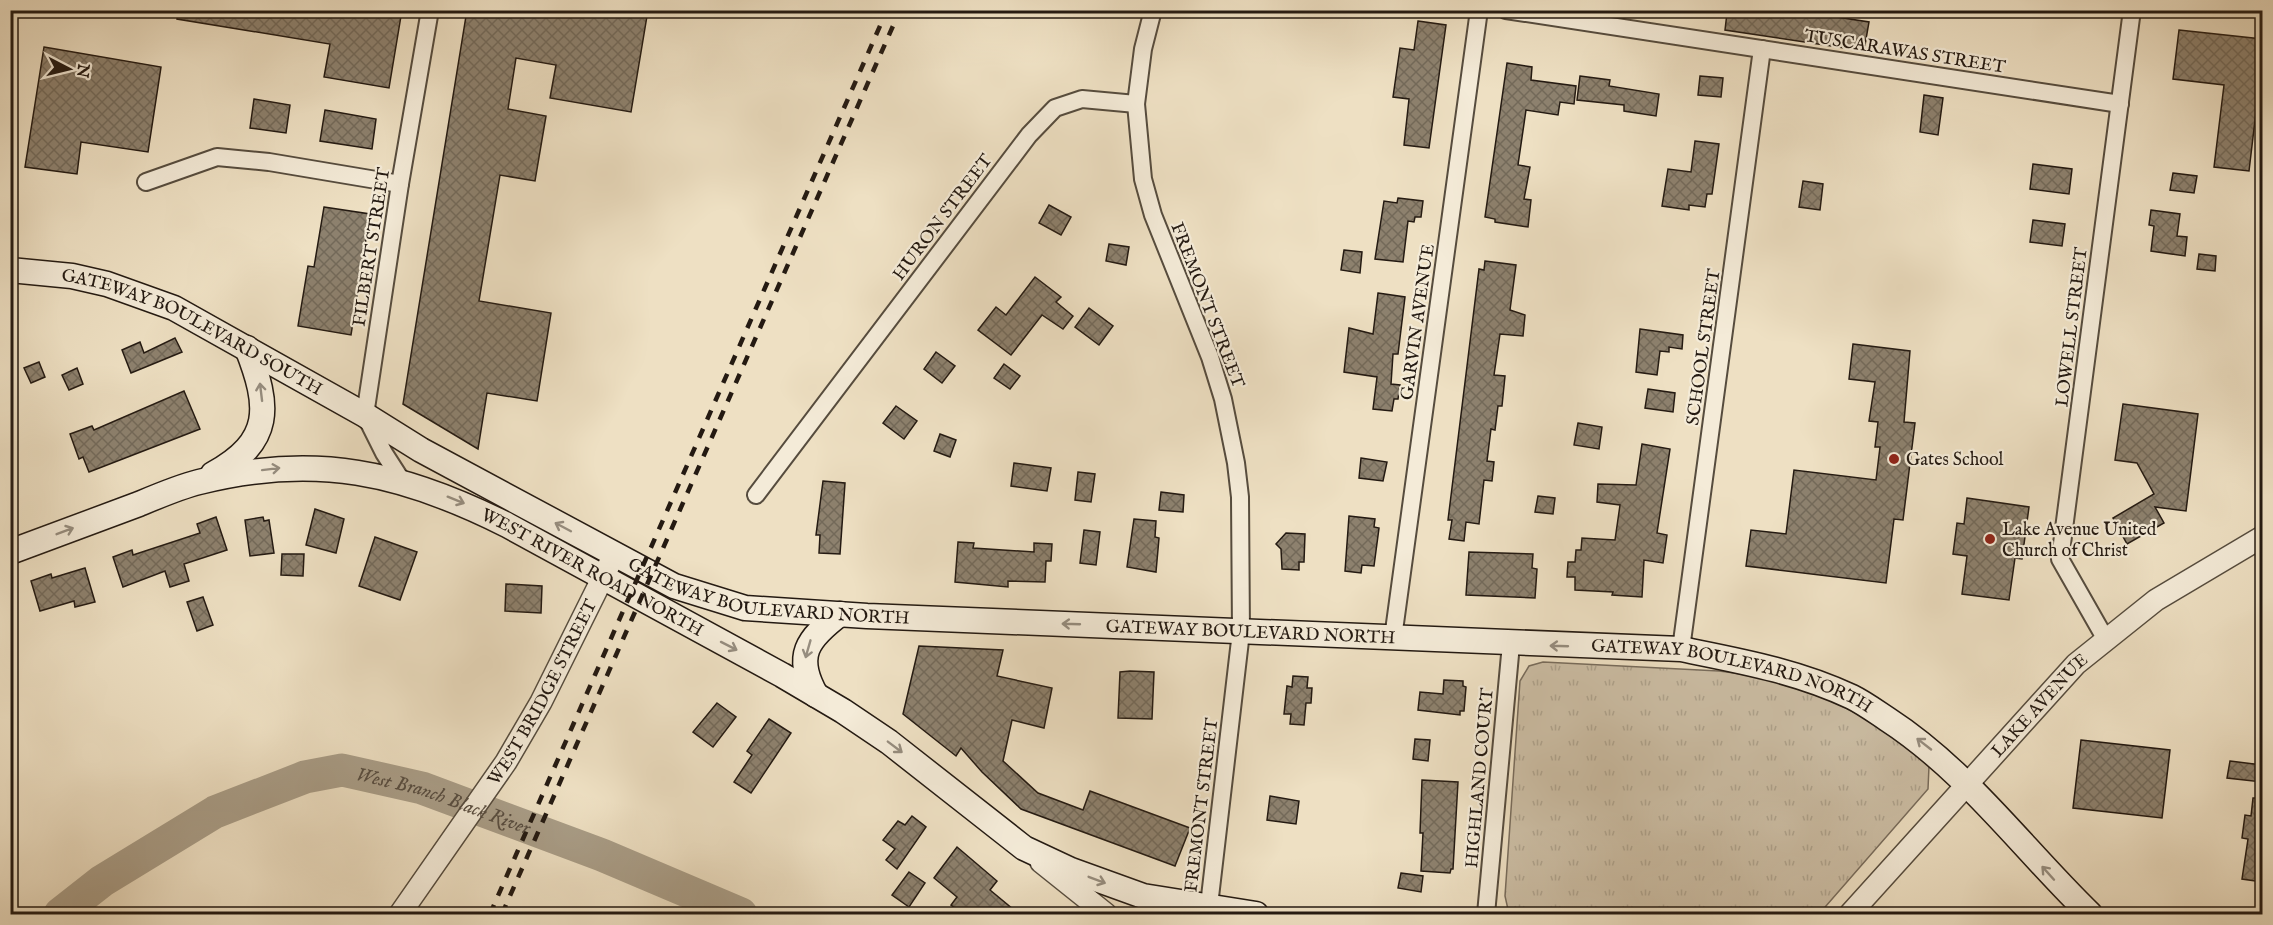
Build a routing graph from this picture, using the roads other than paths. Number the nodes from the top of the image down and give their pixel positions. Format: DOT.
graph roads {
  1 [pos="430,10"];
  2 [pos="1154,10"];
  3 [pos="1479,10"];
  4 [pos="1506,10"];
  5 [pos="2132,10"];
  6 [pos="1762,49"];
  7 [pos="1136,104"];
  8 [pos="2120,104"];
  9 [pos="146,182"];
  10 [pos="400,184"];
  11 [pos="10,270"];
  12 [pos="247,348"];
  13 [pos="365,415"];
  14 [pos="402,481"];
  15 [pos="197,482"];
  16 [pos="756,495"];
  17 [pos="2262,537"];
  18 [pos="10,552"];
  19 [pos="614,555"];
  20 [pos="604,578"];
  21 [pos="840,614"];
  22 [pos="1241,632"];
  23 [pos="1393,638"];
  24 [pos="2105,638"];
  25 [pos="1511,644"];
  26 [pos="1681,649"];
  27 [pos="816,695"];
  28 [pos="1968,782"];
  29 [pos="1024,849"];
  30 [pos="1209,911"];
  31 [pos="400,915"];
  32 [pos="1106,915"];
  33 [pos="1256,915"];
  34 [pos="1486,915"];
  35 [pos="1850,915"];
  36 [pos="2090,915"];
  1 -- 10 [label="street, FILBERT STREET"];
  2 -- 7 [label="street"];
  3 -- 23 [label="street, GARVIN AVENUE"];
  4 -- 6 [label="street, TUSCARAWAS STREET"];
  5 -- 8 [label="street, LOWELL STREET"];
  6 -- 8 [label="street, TUSCARAWAS STREET"];
  6 -- 26 [label="street, SCHOOL STREET"];
  7 -- 16 [label="street, HURON STREET"];
  7 -- 22 [label="street, FREMONT STREET"];
  8 -- 24 [label="street, LOWELL STREET"];
  9 -- 10 [label="street"];
  10 -- 13 [label="street, FILBERT STREET"];
  11 -- 12 [label="main road, GATEWAY BOULEVARD SOUTH"];
  12 -- 13 [label="main road, GATEWAY BOULEVARD SOUTH"];
  15 -- 12 [label="main road, one-way"];
  13 -- 14 [label="street"];
  19 -- 13 [label="main road, GATEWAY BOULEVARD NORTH, one-way"];
  15 -- 14 [label="main road, WEST RIVER ROAD NORTH, one-way"];
  14 -- 20 [label="main road, WEST RIVER ROAD NORTH, one-way"];
  18 -- 15 [label="main road, WEST RIVER ROAD NORTH, one-way"];
  17 -- 24 [label="street, LAKE AVENUE"];
  19 -- 20 [label="street, WEST BRIDGE STREET"];
  19 -- 21 [label="main road, GATEWAY BOULEVARD NORTH"];
  20 -- 27 [label="main road, WEST RIVER ROAD NORTH, one-way"];
  20 -- 31 [label="street, WEST BRIDGE STREET"];
  22 -- 21 [label="main road, GATEWAY BOULEVARD NORTH, one-way"];
  21 -- 27 [label="main road, one-way"];
  22 -- 23 [label="main road, GATEWAY BOULEVARD NORTH"];
  22 -- 30 [label="street, FREMONT STREET"];
  23 -- 25 [label="main road, GATEWAY BOULEVARD NORTH"];
  24 -- 28 [label="street, LAKE AVENUE"];
  26 -- 25 [label="main road, GATEWAY BOULEVARD NORTH, one-way"];
  25 -- 34 [label="street, HIGHLAND COURT"];
  28 -- 26 [label="main road, GATEWAY BOULEVARD NORTH, one-way"];
  27 -- 29 [label="main road, WEST RIVER ROAD NORTH, one-way"];
  28 -- 35 [label="street, LAKE AVENUE"];
  36 -- 28 [label="main road, GATEWAY BOULEVARD NORTH, one-way"];
  29 -- 30 [label="main road, one-way"];
  29 -- 32 [label="street, WEST RIVER ROAD NORTH"];
  30 -- 33 [label="main road"];
}
